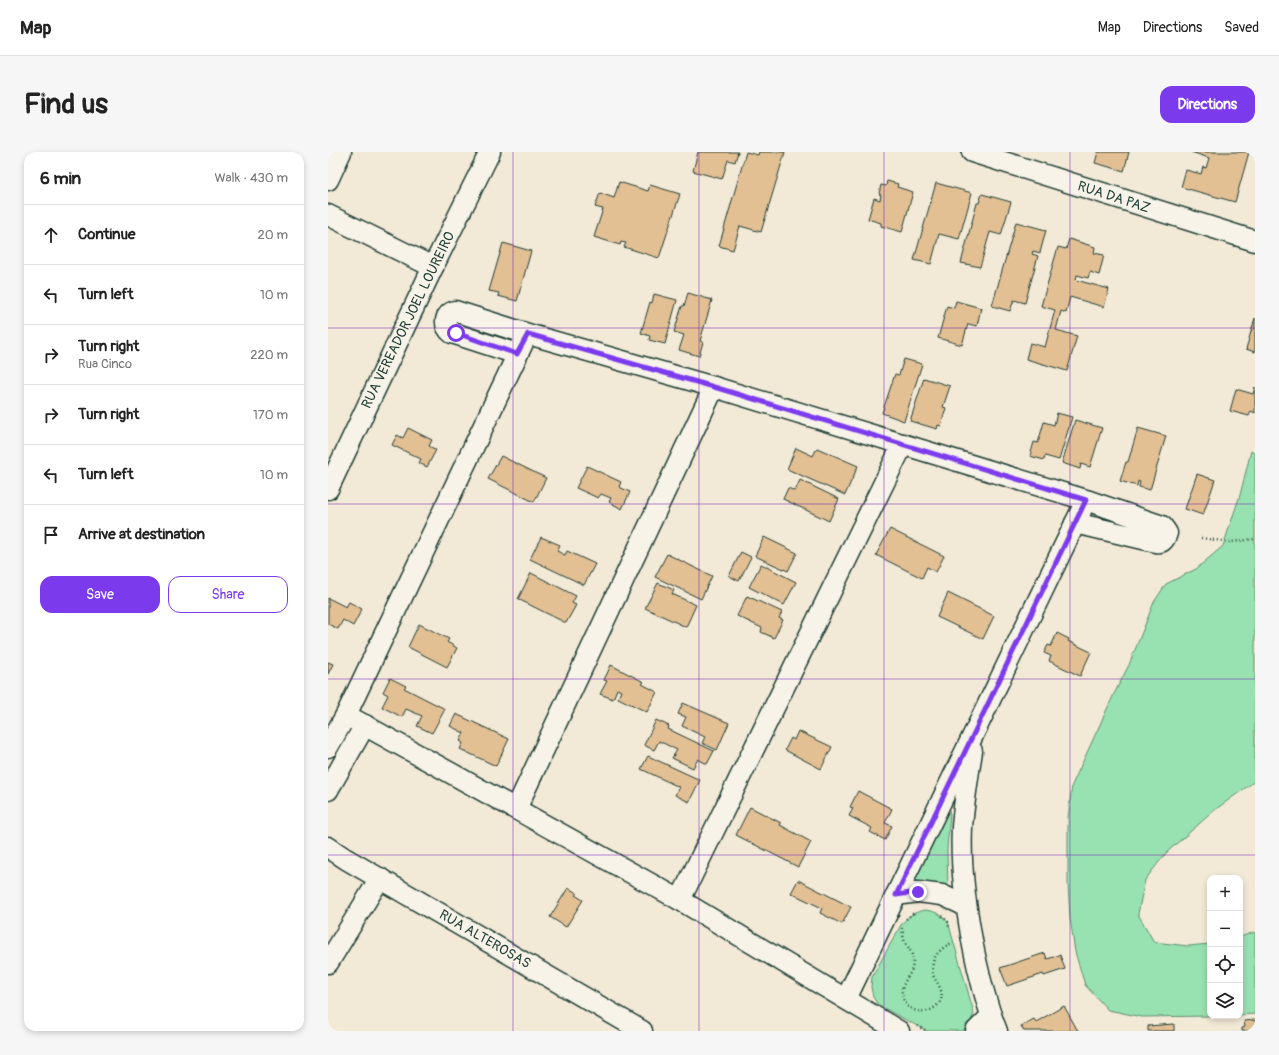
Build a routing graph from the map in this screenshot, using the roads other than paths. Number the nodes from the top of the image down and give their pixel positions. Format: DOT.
graph roads {
  1 [pos="341,152"];
  2 [pos="490,152"];
  3 [pos="972,152"];
  4 [pos="328,180"];
  5 [pos="328,215"];
  6 [pos="1255,241"];
  7 [pos="433,267"];
  8 [pos="528,334"];
  9 [pos="517,354"];
  10 [pos="714,387"];
  11 [pos="902,444"];
  12 [pos="328,489"];
  13 [pos="1086,500"];
  14 [pos="1075,523"];
  15 [pos="346,715"];
  16 [pos="365,725"];
  17 [pos="976,728"];
  18 [pos="328,747"];
  19 [pos="328,790"];
  20 [pos="516,809"];
  21 [pos="328,847"];
  22 [pos="380,878"];
  23 [pos="896,895"];
  24 [pos="680,900"];
  25 [pos="966,906"];
  26 [pos="328,963"];
  27 [pos="846,999"];
  28 [pos="994,1023"];
  29 [pos="906,1027"];
  30 [pos="632,1028"];
  31 [pos="976,1031"];
  1 -- 4 [label="street"];
  2 -- 7 [label="street, RUA VEREADOR JOEL LOUREIRO"];
  3 -- 6 [label="street, RUA DA PAZ"];
  5 -- 7 [label="street"];
  7 -- 12 [label="street, RUA VEREADOR JOEL LOUREIRO"];
  8 -- 9 [label="street"];
  8 -- 9 [label="street"];
  8 -- 10 [label="street"];
  9 -- 15 [label="street"];
  10 -- 11 [label="street"];
  10 -- 20 [label="street"];
  11 -- 13 [label="street"];
  11 -- 24 [label="street"];
  13 -- 14 [label="street"];
  13 -- 14 [label="street"];
  14 -- 17 [label="street"];
  15 -- 16 [label="street"];
  15 -- 18 [label="street"];
  16 -- 19 [label="street"];
  16 -- 20 [label="street"];
  17 -- 23 [label="street"];
  17 -- 25 [label="street"];
  20 -- 24 [label="street"];
  21 -- 22 [label="street, RUA ALTEROSAS"];
  22 -- 26 [label="street"];
  22 -- 30 [label="street, RUA ALTEROSAS"];
  23 -- 25 [label="street"];
  23 -- 27 [label="street"];
  24 -- 27 [label="street"];
  25 -- 28 [label="street"];
  27 -- 29 [label="street"];
  28 -- 31 [label="street"];
}
